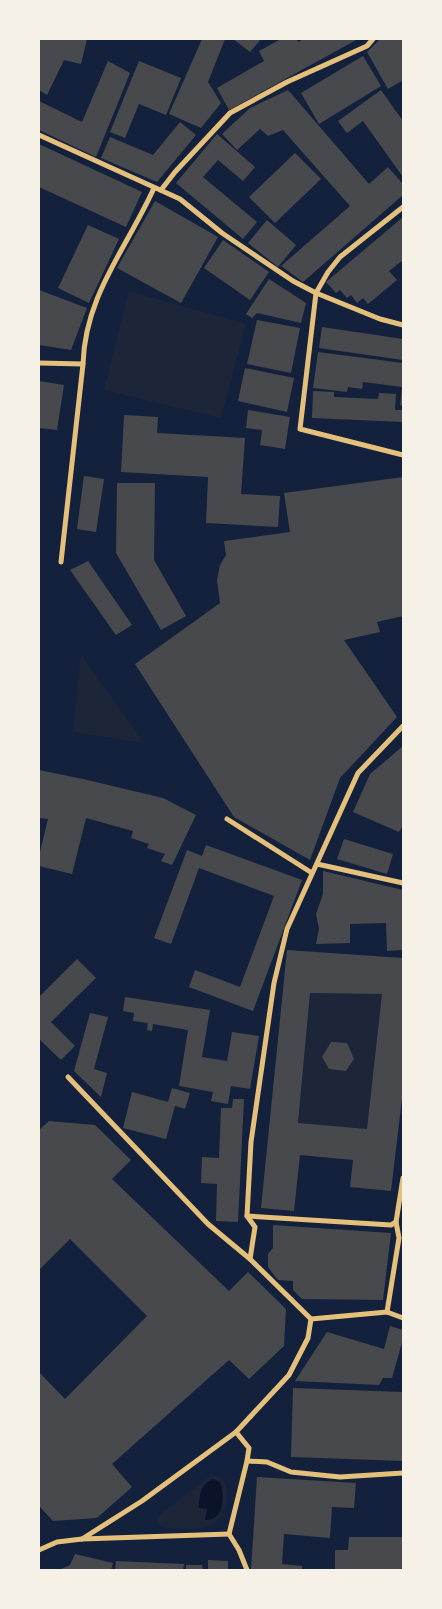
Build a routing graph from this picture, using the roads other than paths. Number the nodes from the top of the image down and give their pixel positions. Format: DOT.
graph roads {
  1 [pos="373,39"];
  2 [pos="39,136"];
  3 [pos="154,188"];
  4 [pos="161,190"];
  5 [pos="403,207"];
  6 [pos="316,293"];
  7 [pos="403,325"];
  8 [pos="39,363"];
  9 [pos="82,364"];
  10 [pos="403,455"];
  11 [pos="61,562"];
  12 [pos="403,726"];
  13 [pos="227,819"];
  14 [pos="318,864"];
  15 [pos="312,873"];
  16 [pos="403,883"];
  17 [pos="68,1076"];
  18 [pos="403,1178"];
  19 [pos="247,1216"];
  20 [pos="396,1222"];
  21 [pos="401,1238"];
  22 [pos="250,1259"];
  23 [pos="387,1312"];
  24 [pos="403,1318"];
  25 [pos="311,1319"];
  26 [pos="236,1432"];
  27 [pos="248,1461"];
  28 [pos="403,1473"];
  29 [pos="229,1534"];
  30 [pos="82,1539"];
  31 [pos="39,1550"];
  32 [pos="246,1570"];
  1 -- 4 [label="street"];
  2 -- 3 [label="street"];
  3 -- 4 [label="street"];
  3 -- 9 [label="street"];
  4 -- 6 [label="street"];
  5 -- 6 [label="street"];
  6 -- 7 [label="street"];
  6 -- 10 [label="street"];
  8 -- 9 [label="street"];
  9 -- 11 [label="street"];
  12 -- 14 [label="street"];
  13 -- 15 [label="street"];
  14 -- 15 [label="street"];
  14 -- 16 [label="street"];
  15 -- 19 [label="street"];
  17 -- 22 [label="street"];
  18 -- 20 [label="street"];
  19 -- 20 [label="street"];
  19 -- 22 [label="street"];
  20 -- 21 [label="street"];
  21 -- 23 [label="street"];
  22 -- 25 [label="street"];
  23 -- 24 [label="street"];
  23 -- 25 [label="street"];
  25 -- 26 [label="street"];
  26 -- 27 [label="street"];
  26 -- 30 [label="street"];
  27 -- 28 [label="street"];
  27 -- 29 [label="street"];
  29 -- 30 [label="street"];
  29 -- 32 [label="street"];
  30 -- 31 [label="street"];
}
